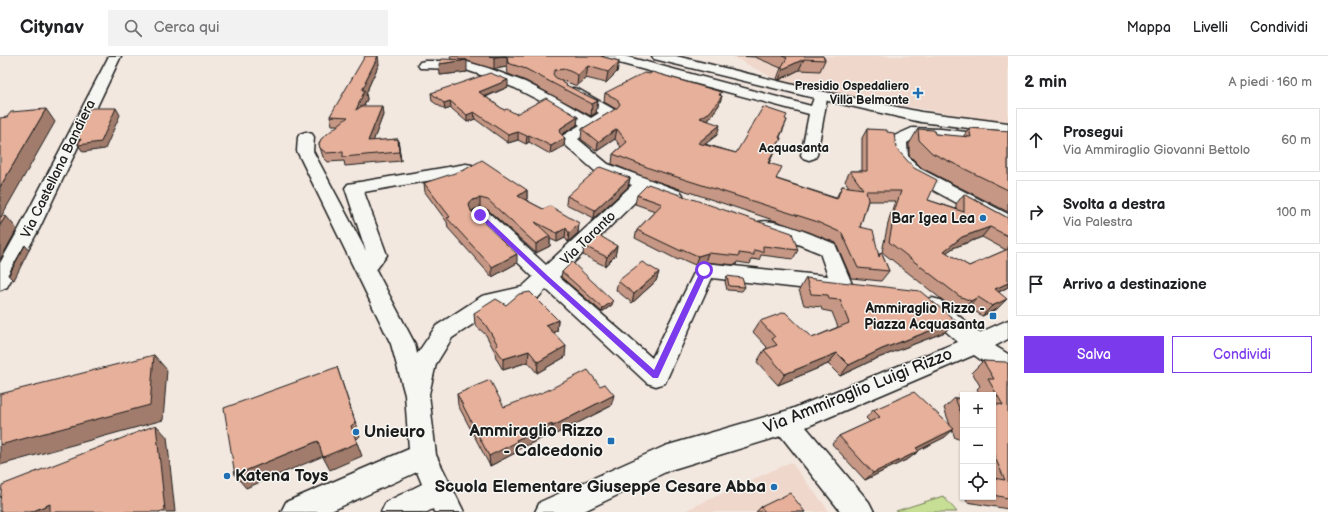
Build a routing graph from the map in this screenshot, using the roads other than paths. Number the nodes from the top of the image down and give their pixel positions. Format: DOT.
graph roads {
  1 [pos="115,56"];
  2 [pos="609,56"];
  3 [pos="657,62"];
  4 [pos="425,65"];
  5 [pos="636,78"];
  6 [pos="560,85"];
  7 [pos="821,96"];
  8 [pos="818,112"];
  9 [pos="591,125"];
  10 [pos="1008,128"];
  11 [pos="306,137"];
  12 [pos="1008,142"];
  13 [pos="809,155"];
  14 [pos="466,169"];
  15 [pos="643,184"];
  16 [pos="688,200"];
  17 [pos="480,215"];
  18 [pos="34,219"];
  19 [pos="749,220"];
  20 [pos="1008,222"];
  21 [pos="13,223"];
  22 [pos="366,269"];
  23 [pos="546,278"];
  24 [pos="0,282"];
  25 [pos="842,284"];
  26 [pos="864,287"];
  27 [pos="917,294"];
  28 [pos="1008,329"];
  29 [pos="977,344"];
  30 [pos="1008,366"];
  31 [pos="417,394"];
  32 [pos="786,423"];
  33 [pos="422,456"];
  34 [pos="444,501"];
  35 [pos="296,512"];
  36 [pos="396,512"];
  37 [pos="550,512"];
  38 [pos="859,512"];
  1 -- 18 [label="street, Via Castellana Bandiera"];
  2 -- 3 [label="street"];
  3 -- 5 [label="street"];
  3 -- 7 [label="street"];
  3 -- 8 [label="street"];
  4 -- 9 [label="street"];
  6 -- 9 [label="street"];
  7 -- 8 [label="street"];
  7 -- 10 [label="street"];
  8 -- 13 [label="street"];
  9 -- 15 [label="street"];
  11 -- 22 [label="street"];
  12 -- 20 [label="street"];
  14 -- 22 [label="street"];
  15 -- 16 [label="street"];
  15 -- 23 [label="street, Via Taranto"];
  17 -- 23 [label="street"];
  18 -- 21 [label="street"];
  18 -- 24 [label="street, Via Castellana Bandiera"];
  19 -- 25 [label="street"];
  22 -- 31 [label="street"];
  23 -- 25 [label="street"];
  23 -- 31 [label="street, Via Taranto"];
  25 -- 26 [label="street"];
  27 -- 29 [label="street"];
  28 -- 29 [label="street, Via Ammiraglio Luigi Rizzo"];
  29 -- 30 [label="street"];
  29 -- 32 [label="street, Via Ammiraglio Luigi Rizzo"];
  31 -- 33 [label="street"];
  32 -- 37 [label="street, Via Ammiraglio Luigi Rizzo"];
  32 -- 38 [label="street"];
  33 -- 34 [label="street"];
  33 -- 35 [label="street"];
  34 -- 36 [label="street"];
}
